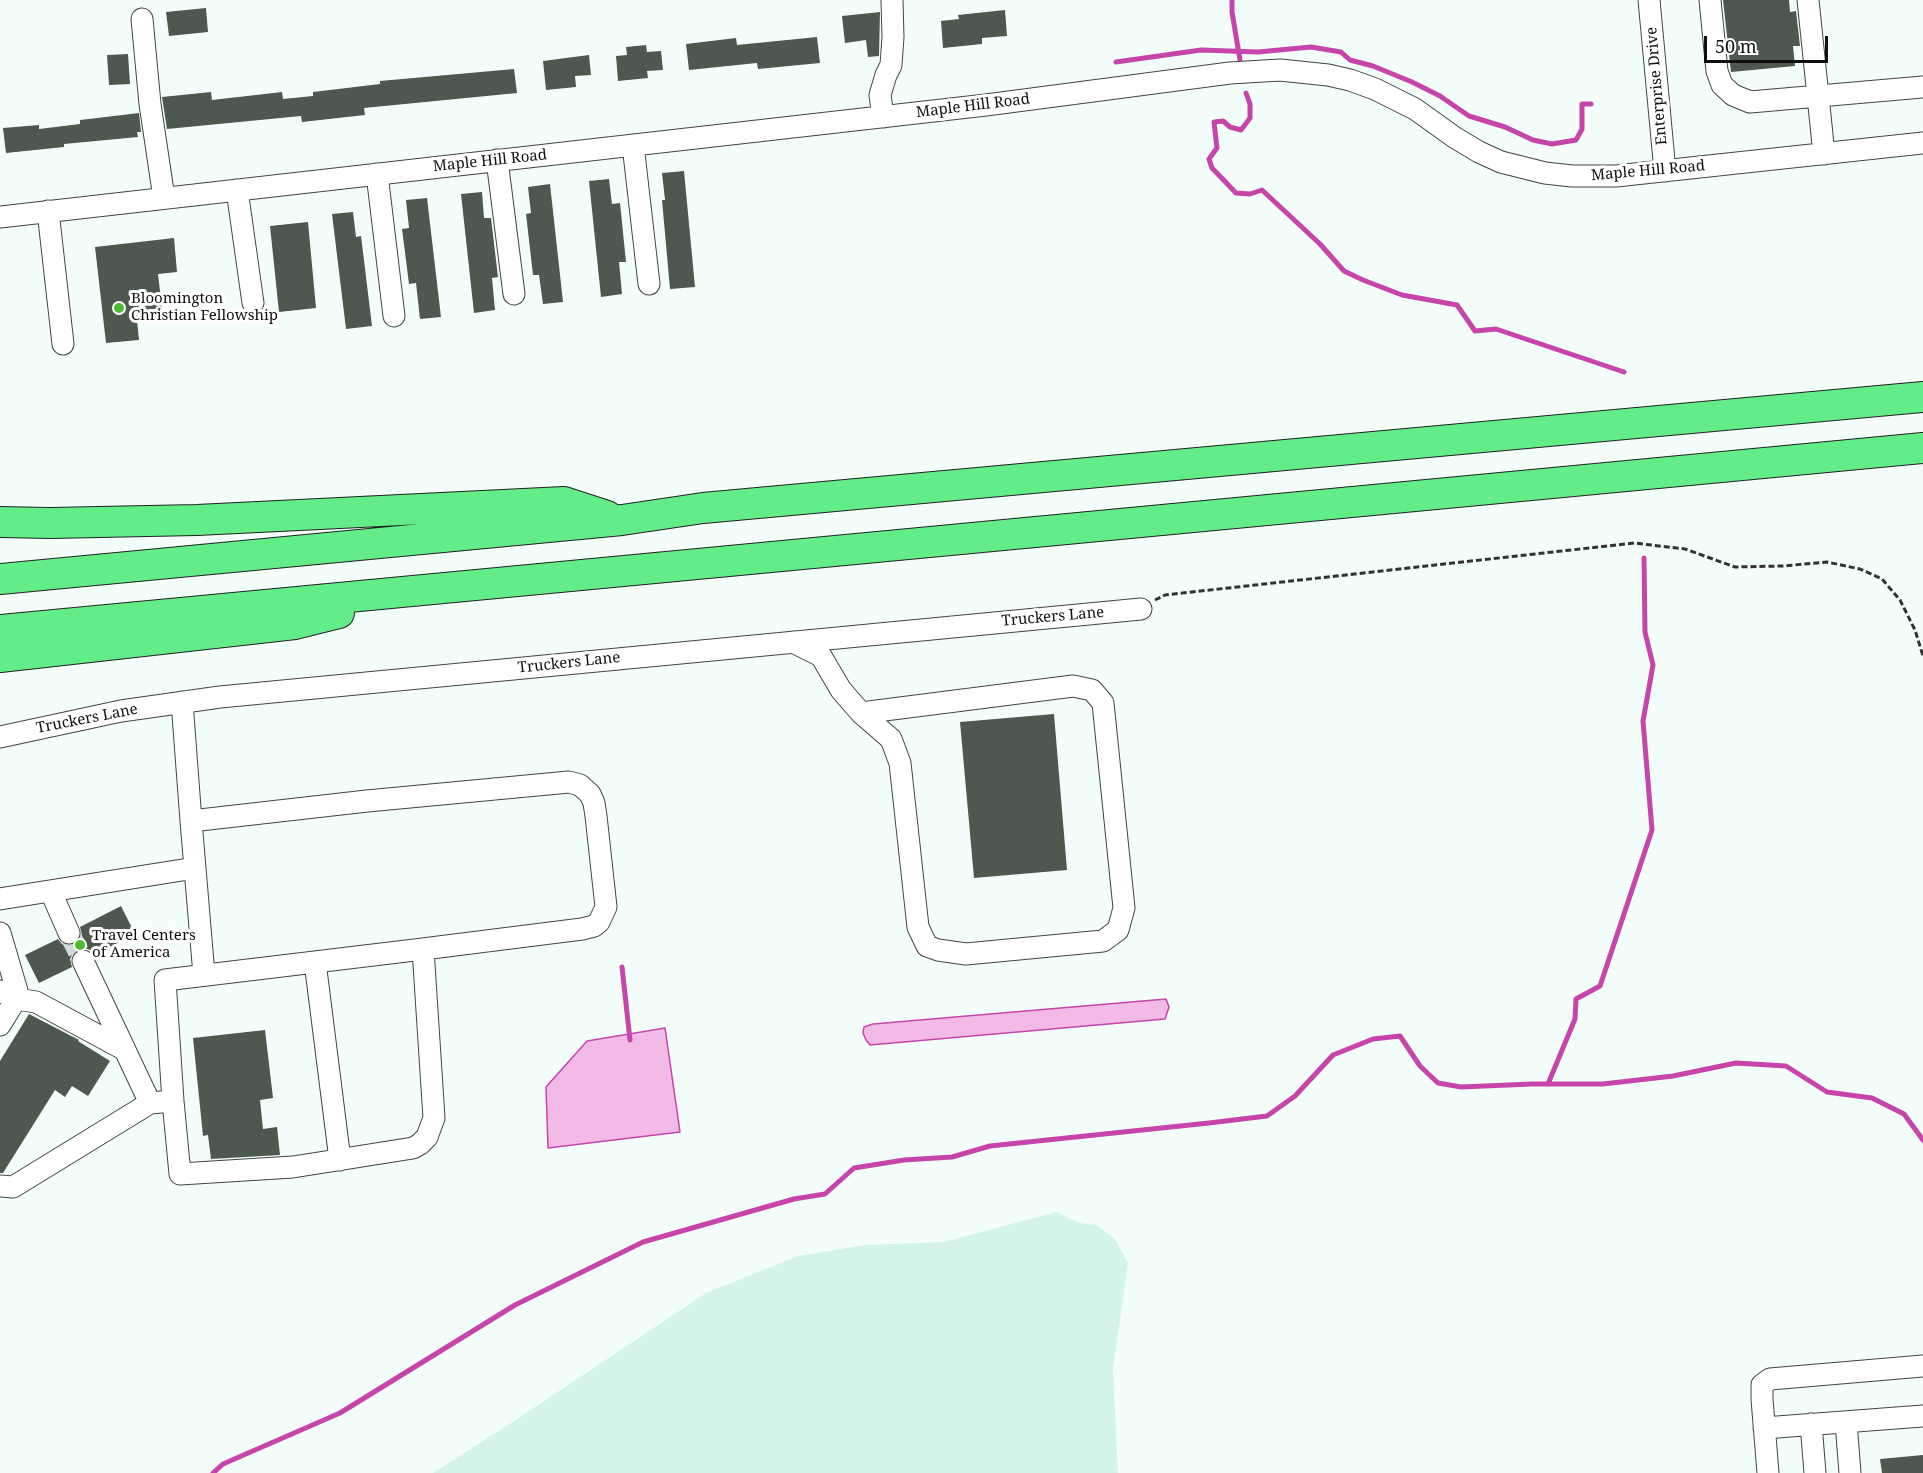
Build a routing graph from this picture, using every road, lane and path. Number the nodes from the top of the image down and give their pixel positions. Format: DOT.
graph roads {
  1 [pos="892,0"];
  2 [pos="1648,0"];
  3 [pos="1710,0"];
  4 [pos="1808,0"];
  5 [pos="142,20"];
  6 [pos="1923,87"];
  7 [pos="1818,97"];
  8 [pos="883,117"];
  9 [pos="1923,143"];
  10 [pos="633,145"];
  11 [pos="1824,154"];
  12 [pos="497,160"];
  13 [pos="1665,171"];
  14 [pos="376,174"];
  15 [pos="237,190"];
  16 [pos="164,198"];
  17 [pos="48,211"];
  18 [pos="0,217"];
  19 [pos="649,284"];
  20 [pos="514,294"];
  21 [pos="253,303"];
  22 [pos="394,316"];
  23 [pos="63,344"];
  24 [pos="1923,397"];
  25 [pos="1923,448"];
  26 [pos="622,520"];
  27 [pos="0,522"];
  28 [pos="0,579"];
  29 [pos="426,590"];
  30 [pos="1141,609"];
  31 [pos="0,630"];
  32 [pos="792,642"];
  33 [pos="1923,656"];
  34 [pos="0,657"];
  35 [pos="182,702"];
  36 [pos="861,713"];
  37 [pos="0,737"];
  38 [pos="191,821"];
  39 [pos="195,868"];
  40 [pos="51,892"];
  41 [pos="0,899"];
  42 [pos="0,933"];
  43 [pos="69,933"];
  44 [pos="423,949"];
  45 [pos="83,961"];
  46 [pos="315,962"];
  47 [pos="204,975"];
  48 [pos="8,995"];
  49 [pos="0,1025"];
  50 [pos="125,1050"];
  51 [pos="173,1101"];
  52 [pos="150,1103"];
  53 [pos="340,1160"];
  54 [pos="0,1186"];
  55 [pos="1923,1366"];
  56 [pos="1923,1416"];
  57 [pos="1846,1422"];
  58 [pos="1811,1424"];
  59 [pos="1764,1428"];
  60 [pos="1768,1473"];
  61 [pos="1815,1473"];
  62 [pos="1850,1473"];
  1 -- 8 [label="street"];
  2 -- 13 [label="street, Enterprise Drive"];
  3 -- 7 [label="street"];
  4 -- 7 [label="street"];
  5 -- 16 [label="street"];
  6 -- 7 [label="street"];
  7 -- 11 [label="street"];
  8 -- 10 [label="street, Maple Hill Road"];
  8 -- 13 [label="street, Maple Hill Road"];
  9 -- 11 [label="street, Maple Hill Road"];
  10 -- 12 [label="street, Maple Hill Road"];
  10 -- 19 [label="street"];
  11 -- 13 [label="street, Maple Hill Road"];
  12 -- 14 [label="street, Maple Hill Road"];
  12 -- 20 [label="street"];
  14 -- 15 [label="street, Maple Hill Road"];
  14 -- 22 [label="street"];
  15 -- 16 [label="street, Maple Hill Road"];
  15 -- 21 [label="street"];
  16 -- 17 [label="street, Maple Hill Road"];
  17 -- 18 [label="street, Maple Hill Road"];
  17 -- 23 [label="street"];
  24 -- 26 [label="highway"];
  25 -- 29 [label="highway"];
  26 -- 27 [label="highway"];
  26 -- 28 [label="highway"];
  29 -- 31 [label="highway"];
  29 -- 34 [label="highway"];
  30 -- 32 [label="street, Truckers Lane"];
  30 -- 33 [label="path"];
  32 -- 35 [label="street, Truckers Lane"];
  32 -- 36 [label="street"];
  35 -- 37 [label="street, Truckers Lane"];
  35 -- 38 [label="street"];
  36 -- 36 [label="street"];
  38 -- 39 [label="street"];
  38 -- 44 [label="street"];
  39 -- 40 [label="street"];
  39 -- 47 [label="street"];
  40 -- 41 [label="street"];
  40 -- 43 [label="street"];
  42 -- 48 [label="street"];
  44 -- 46 [label="street"];
  44 -- 53 [label="street"];
  45 -- 50 [label="street"];
  46 -- 47 [label="street"];
  46 -- 53 [label="street"];
  47 -- 51 [label="street"];
  48 -- 49 [label="street"];
  48 -- 50 [label="street"];
  50 -- 52 [label="street"];
  51 -- 52 [label="street"];
  51 -- 53 [label="street"];
  52 -- 54 [label="street"];
  55 -- 59 [label="street"];
  56 -- 57 [label="street"];
  57 -- 58 [label="street"];
  57 -- 62 [label="street"];
  58 -- 59 [label="street"];
  58 -- 61 [label="street"];
  59 -- 60 [label="street"];
}
